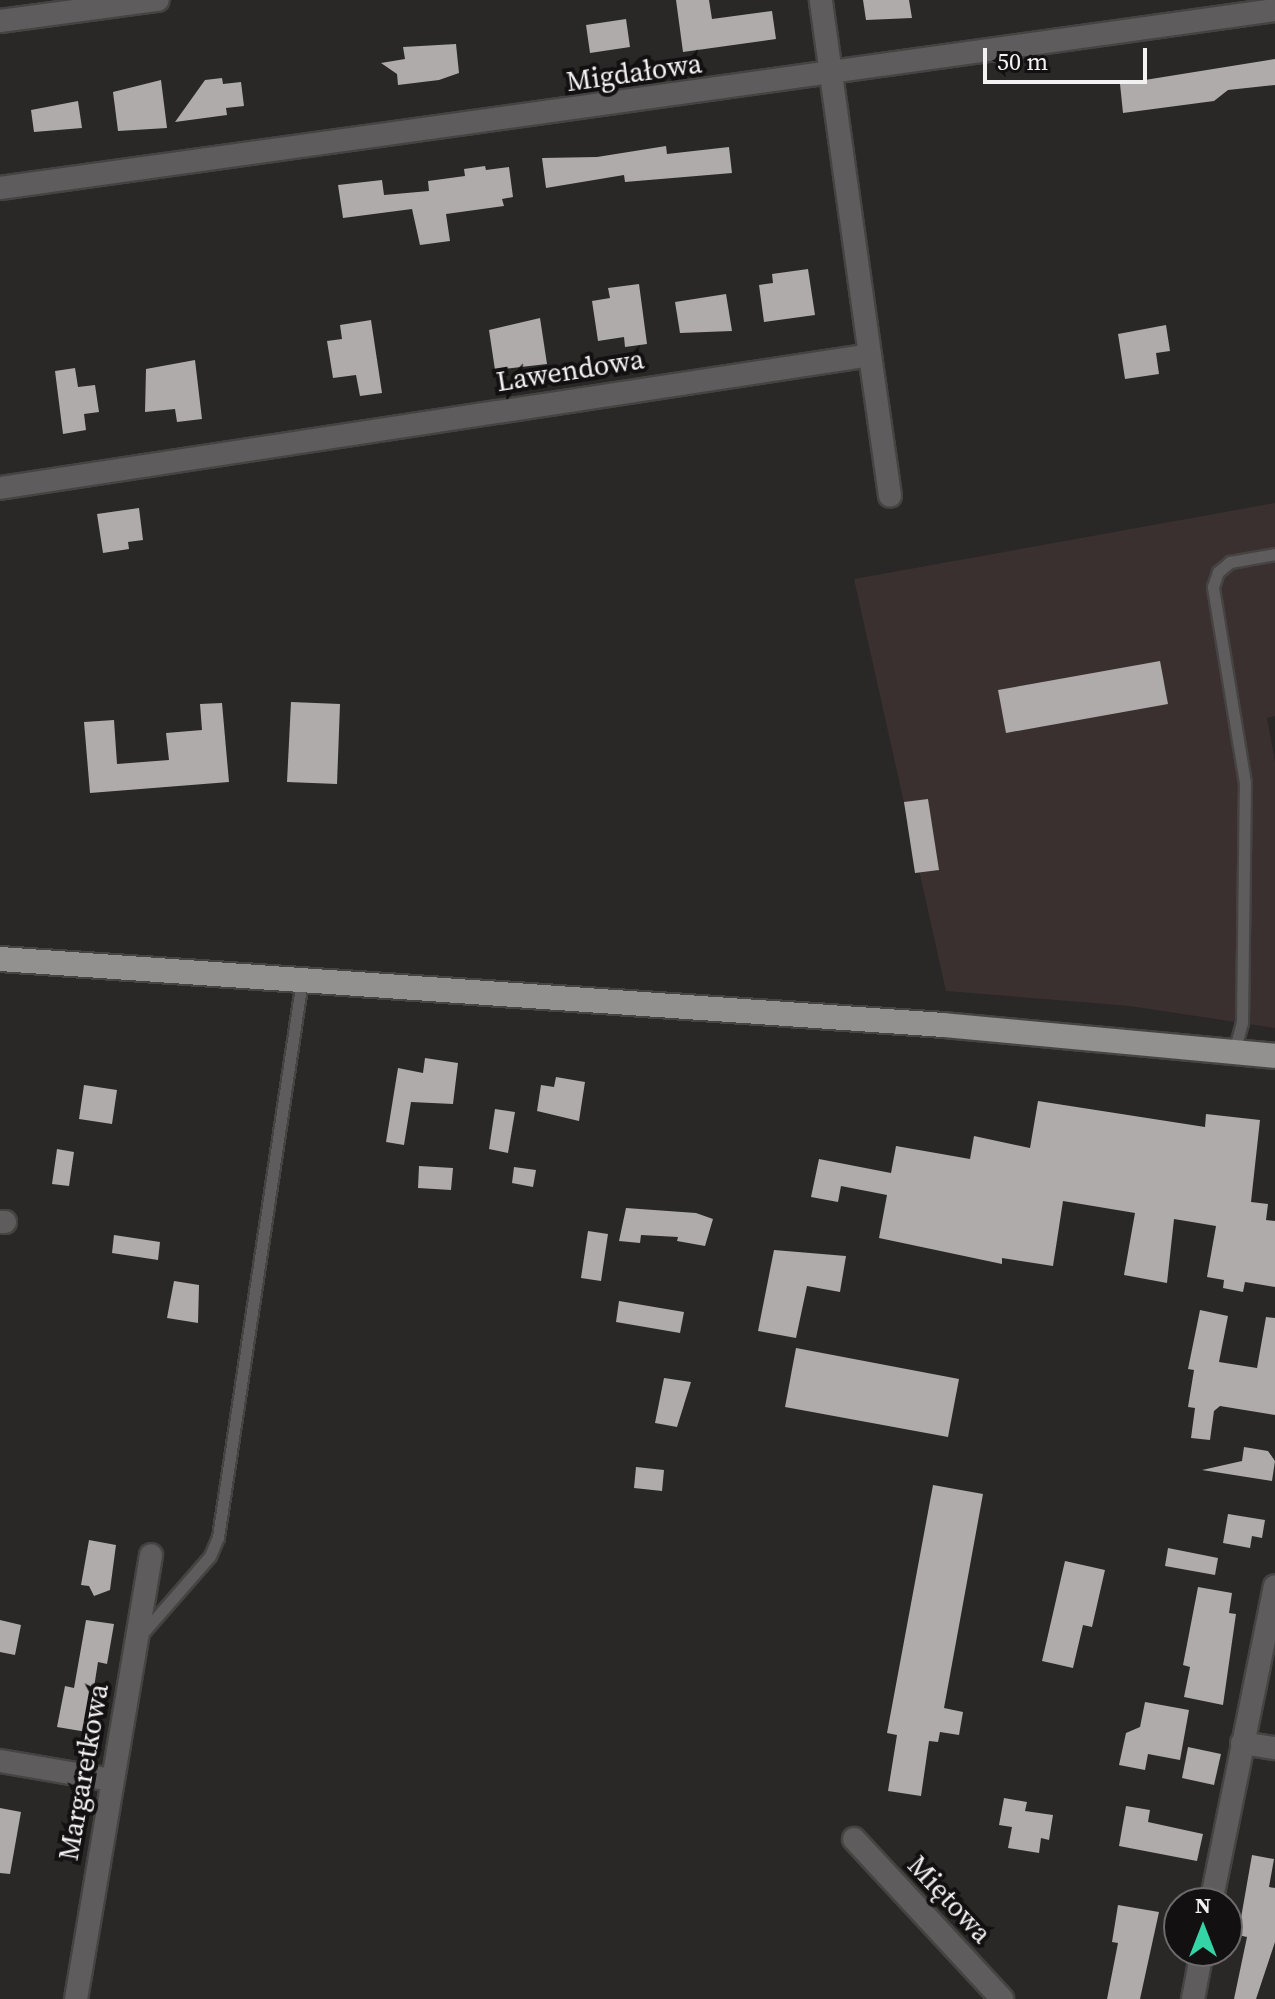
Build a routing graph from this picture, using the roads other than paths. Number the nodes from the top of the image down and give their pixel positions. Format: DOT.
graph roads {
  1 [pos="158,0"];
  2 [pos="821,0"];
  3 [pos="1275,10"];
  4 [pos="0,21"];
  5 [pos="832,75"];
  6 [pos="0,188"];
  7 [pos="870,355"];
  8 [pos="0,488"];
  9 [pos="890,496"];
  10 [pos="1275,554"];
  11 [pos="0,959"];
  12 [pos="302,980"];
  13 [pos="1234,1052"];
  14 [pos="1275,1056"];
  15 [pos="151,1555"];
  16 [pos="1275,1586"];
  17 [pos="136,1642"];
  18 [pos="1242,1743"];
  19 [pos="1275,1748"];
  20 [pos="0,1761"];
  21 [pos="111,1780"];
  22 [pos="854,1839"];
  23 [pos="1214,1887"];
  24 [pos="1199,1967"];
  25 [pos="76,1999"];
  26 [pos="1002,1999"];
  27 [pos="1193,1999"];
  1 -- 4 [label="street"];
  2 -- 5 [label="street"];
  3 -- 5 [label="street, Migdałowa"];
  5 -- 6 [label="street, Migdałowa"];
  5 -- 7 [label="street"];
  7 -- 8 [label="street, Lawendowa"];
  7 -- 9 [label="street"];
  10 -- 13 [label="lane"];
  11 -- 12 [label="main road"];
  12 -- 13 [label="main road"];
  12 -- 17 [label="lane"];
  13 -- 14 [label="main road"];
  15 -- 17 [label="street, Margaretkowa"];
  16 -- 18 [label="street"];
  17 -- 21 [label="street, Margaretkowa"];
  18 -- 19 [label="street"];
  18 -- 23 [label="street"];
  20 -- 21 [label="street"];
  21 -- 25 [label="street, Margaretkowa"];
  22 -- 26 [label="street, Miętowa"];
  24 -- 27 [label="street"];
}
